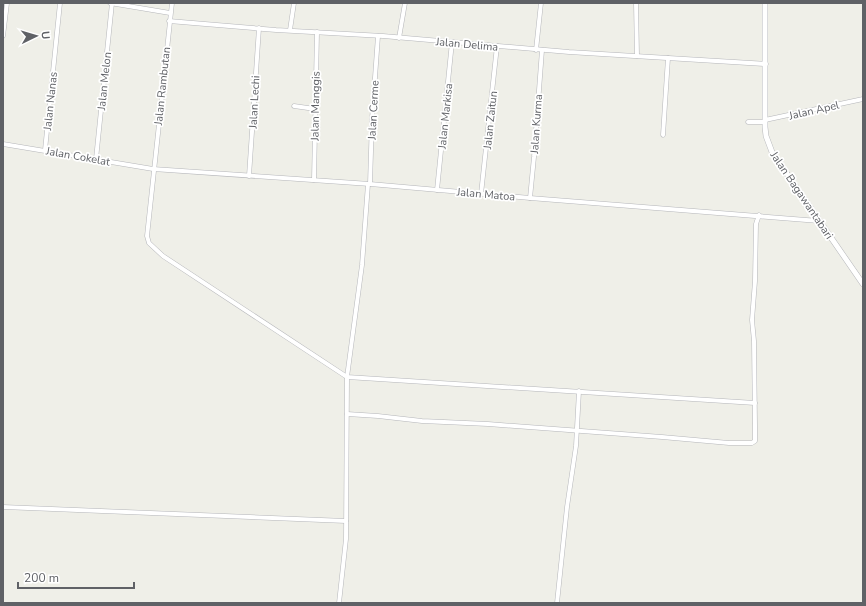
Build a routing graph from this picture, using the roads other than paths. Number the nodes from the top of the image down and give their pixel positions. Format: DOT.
graph roads {
  1 [pos="7,3"];
  2 [pos="60,3"];
  3 [pos="111,3"];
  4 [pos="172,3"];
  5 [pos="294,3"];
  6 [pos="405,3"];
  7 [pos="541,3"];
  8 [pos="636,3"];
  9 [pos="765,3"];
  10 [pos="170,13"];
  11 [pos="169,21"];
  12 [pos="259,28"];
  13 [pos="290,30"];
  14 [pos="317,32"];
  15 [pos="3,36"];
  16 [pos="378,36"];
  17 [pos="399,38"];
  18 [pos="452,42"];
  19 [pos="498,46"];
  20 [pos="536,50"];
  21 [pos="542,50"];
  22 [pos="637,56"];
  23 [pos="668,58"];
  24 [pos="766,64"];
  25 [pos="863,99"];
  26 [pos="294,106"];
  27 [pos="315,109"];
  28 [pos="765,121"];
  29 [pos="748,122"];
  30 [pos="663,135"];
  31 [pos="3,144"];
  32 [pos="45,150"];
  33 [pos="96,159"];
  34 [pos="153,169"];
  35 [pos="249,176"];
  36 [pos="314,180"];
  37 [pos="369,184"];
  38 [pos="437,190"];
  39 [pos="481,194"];
  40 [pos="530,198"];
  41 [pos="759,216"];
  42 [pos="819,220"];
  43 [pos="863,284"];
  44 [pos="347,377"];
  45 [pos="579,391"];
  46 [pos="755,403"];
  47 [pos="347,414"];
  48 [pos="577,430"];
  49 [pos="3,507"];
  50 [pos="346,521"];
  51 [pos="339,603"];
  52 [pos="557,603"];
  1 -- 15 [label="street"];
  2 -- 32 [label="street, Jalan Nanas"];
  3 -- 10 [label="street"];
  3 -- 33 [label="street, Jalan Melon"];
  4 -- 10 [label="street, Jalan Rambutan"];
  5 -- 13 [label="street"];
  6 -- 17 [label="street"];
  7 -- 20 [label="street"];
  8 -- 22 [label="street"];
  9 -- 24 [label="street, Jalan Bagawantabari"];
  10 -- 11 [label="street, Jalan Rambutan"];
  11 -- 12 [label="street, Jalan Delima"];
  11 -- 34 [label="street, Jalan Rambutan"];
  12 -- 13 [label="street, Jalan Delima"];
  12 -- 35 [label="street, Jalan Lechi"];
  13 -- 14 [label="street, Jalan Delima"];
  14 -- 16 [label="street, Jalan Delima"];
  14 -- 27 [label="street, Jalan Manggis"];
  16 -- 17 [label="street, Jalan Delima"];
  16 -- 37 [label="street, Jalan Cerme"];
  17 -- 18 [label="street, Jalan Delima"];
  18 -- 19 [label="street, Jalan Delima"];
  18 -- 38 [label="street, Jalan Markisa"];
  19 -- 20 [label="street, Jalan Delima"];
  19 -- 39 [label="street, Jalan Zaitun"];
  20 -- 21 [label="street, Jalan Delima"];
  21 -- 22 [label="street, Jalan Delima"];
  21 -- 40 [label="street, Jalan Kurma"];
  22 -- 23 [label="street, Jalan Delima"];
  23 -- 24 [label="street, Jalan Delima"];
  23 -- 30 [label="street"];
  24 -- 28 [label="street, Jalan Bagawantabari"];
  25 -- 28 [label="street, Jalan Apel"];
  26 -- 27 [label="street"];
  27 -- 36 [label="street, Jalan Manggis"];
  28 -- 29 [label="street, Jalan Apel"];
  28 -- 42 [label="street, Jalan Bagawantabari"];
  31 -- 32 [label="street, Jalan Cokelat"];
  32 -- 33 [label="street, Jalan Cokelat"];
  33 -- 34 [label="street, Jalan Cokelat"];
  34 -- 35 [label="street, Jalan Matoa"];
  34 -- 44 [label="street, Jalan Rambutan"];
  35 -- 36 [label="street, Jalan Matoa"];
  36 -- 37 [label="street, Jalan Matoa"];
  37 -- 38 [label="street, Jalan Matoa"];
  37 -- 44 [label="street, Jalan Cerme"];
  38 -- 39 [label="street, Jalan Matoa"];
  39 -- 40 [label="street, Jalan Matoa"];
  40 -- 41 [label="street, Jalan Matoa"];
  41 -- 42 [label="street, Jalan Matoa"];
  41 -- 46 [label="street"];
  42 -- 43 [label="street, Jalan Bagawantabari"];
  44 -- 45 [label="street"];
  44 -- 47 [label="street, Jalan Cerme"];
  45 -- 46 [label="street"];
  45 -- 48 [label="street"];
  46 -- 48 [label="street"];
  47 -- 48 [label="street"];
  47 -- 50 [label="street, Jalan Cerme"];
  48 -- 52 [label="street"];
  49 -- 50 [label="street"];
  50 -- 51 [label="street, Jalan Cerme"];
}
